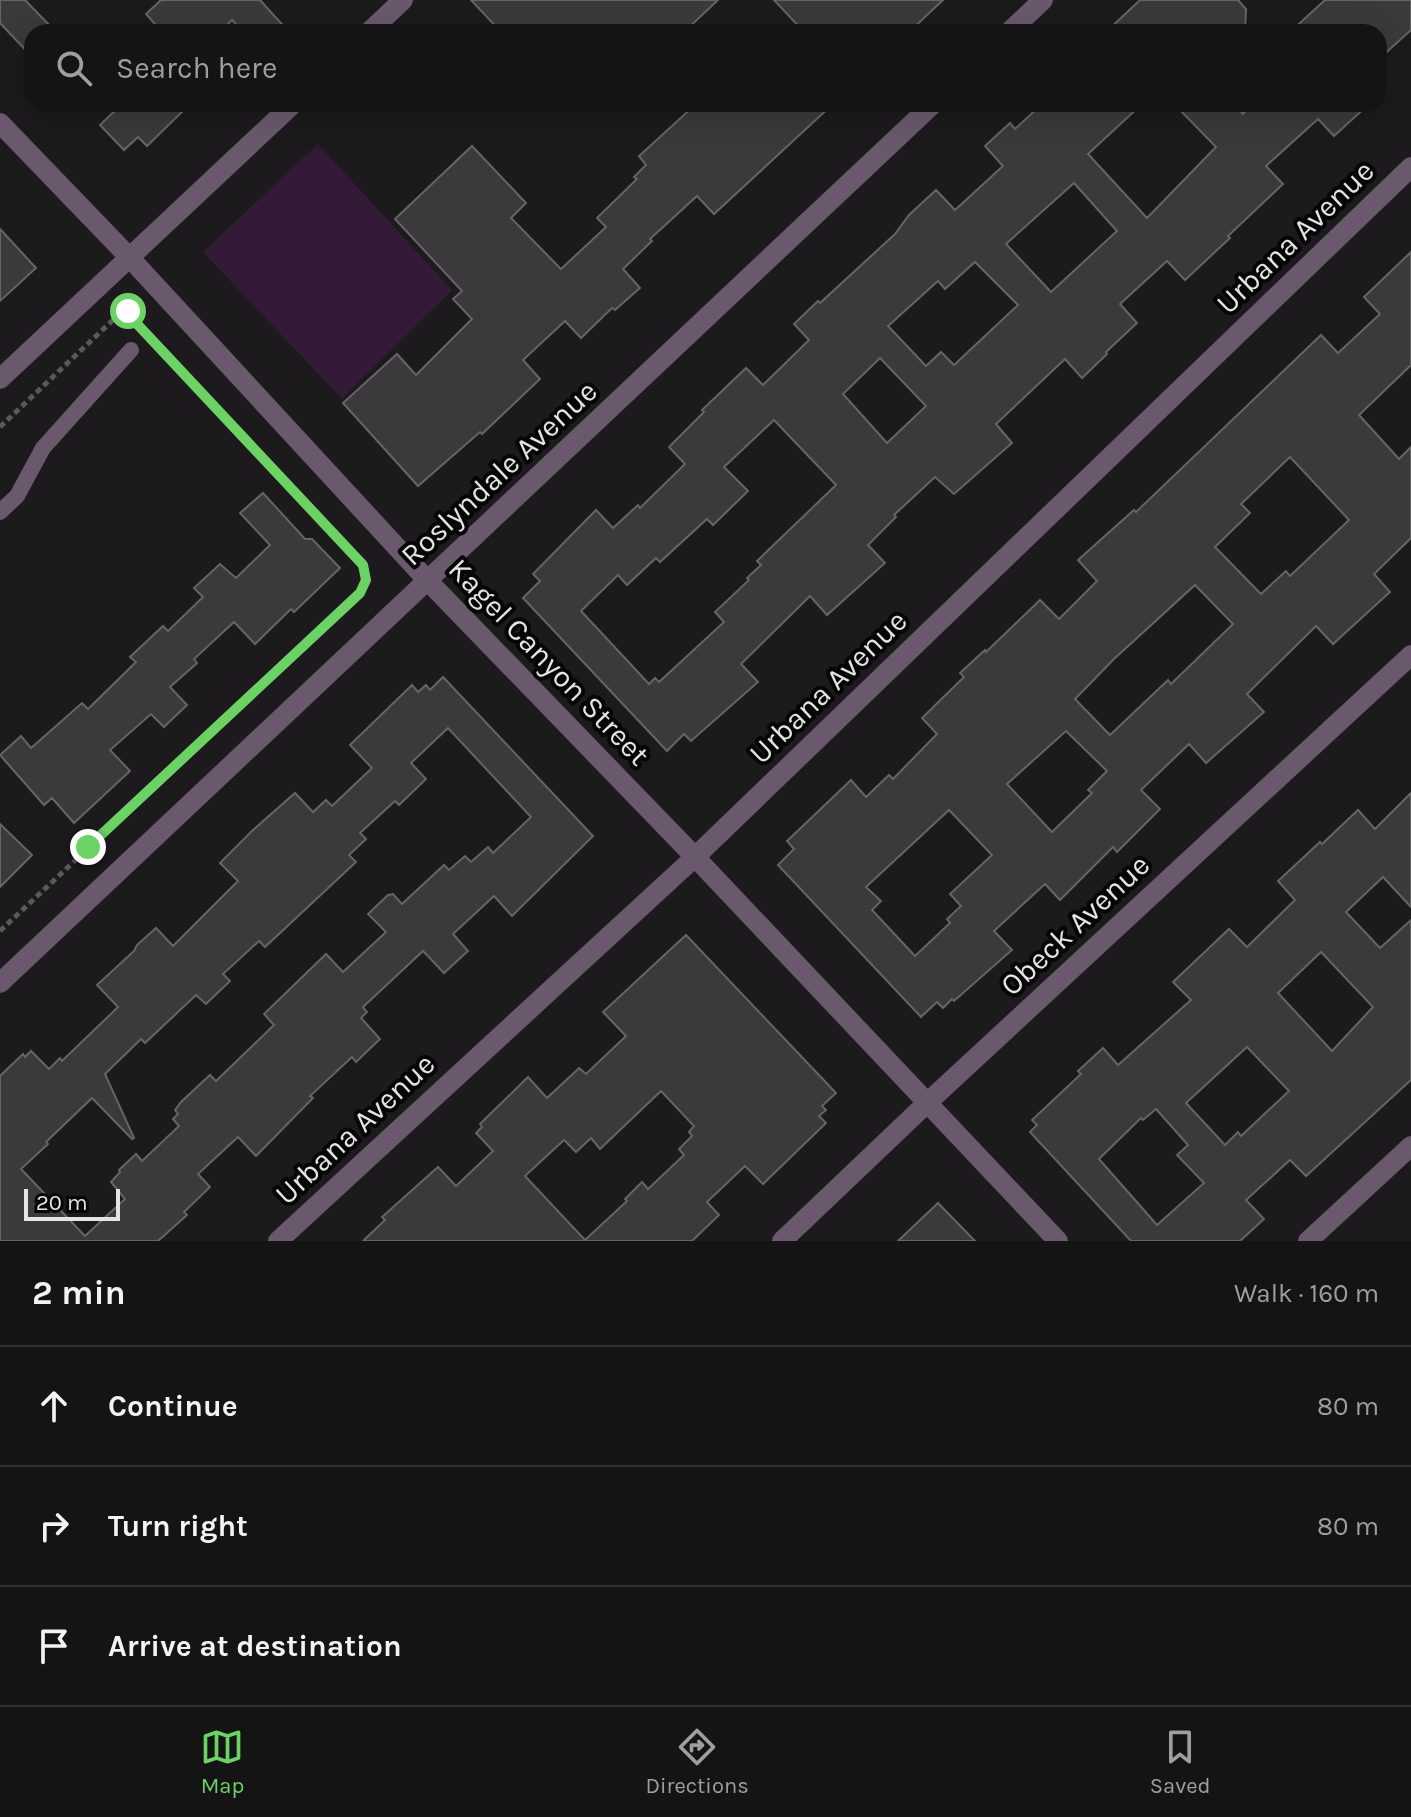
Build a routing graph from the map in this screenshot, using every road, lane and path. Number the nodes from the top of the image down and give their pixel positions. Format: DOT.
graph roads {
  1 [pos="403,0"];
  2 [pos="1043,0"];
  3 [pos="378,24"];
  4 [pos="1018,24"];
  5 [pos="285,112"];
  6 [pos="925,112"];
  7 [pos="0,123"];
  8 [pos="1411,167"];
  9 [pos="130,258"];
  10 [pos="131,350"];
  11 [pos="0,379"];
  12 [pos="0,427"];
  13 [pos="0,512"];
  14 [pos="428,581"];
  15 [pos="1411,655"];
  16 [pos="695,857"];
  17 [pos="0,931"];
  18 [pos="0,983"];
  19 [pos="927,1103"];
  20 [pos="1411,1146"];
  21 [pos="278,1241"];
  22 [pos="782,1241"];
  23 [pos="1058,1241"];
  24 [pos="1308,1241"];
  1 -- 3 [label="street"];
  2 -- 4 [label="street"];
  5 -- 9 [label="street"];
  6 -- 14 [label="street, Roslyndale Avenue"];
  7 -- 9 [label="street, Kagel Canyon Street"];
  8 -- 16 [label="street, Urbana Avenue"];
  9 -- 11 [label="street"];
  9 -- 14 [label="street, Kagel Canyon Street"];
  10 -- 13 [label="lane"];
  12 -- 17 [label="path"];
  14 -- 16 [label="street, Kagel Canyon Street"];
  14 -- 18 [label="street, Roslyndale Avenue"];
  15 -- 19 [label="street, Obeck Avenue"];
  16 -- 19 [label="street, Kagel Canyon Street"];
  16 -- 21 [label="street, Urbana Avenue"];
  19 -- 22 [label="street, Obeck Avenue"];
  19 -- 23 [label="street, Kagel Canyon Street"];
  20 -- 24 [label="street"];
}
